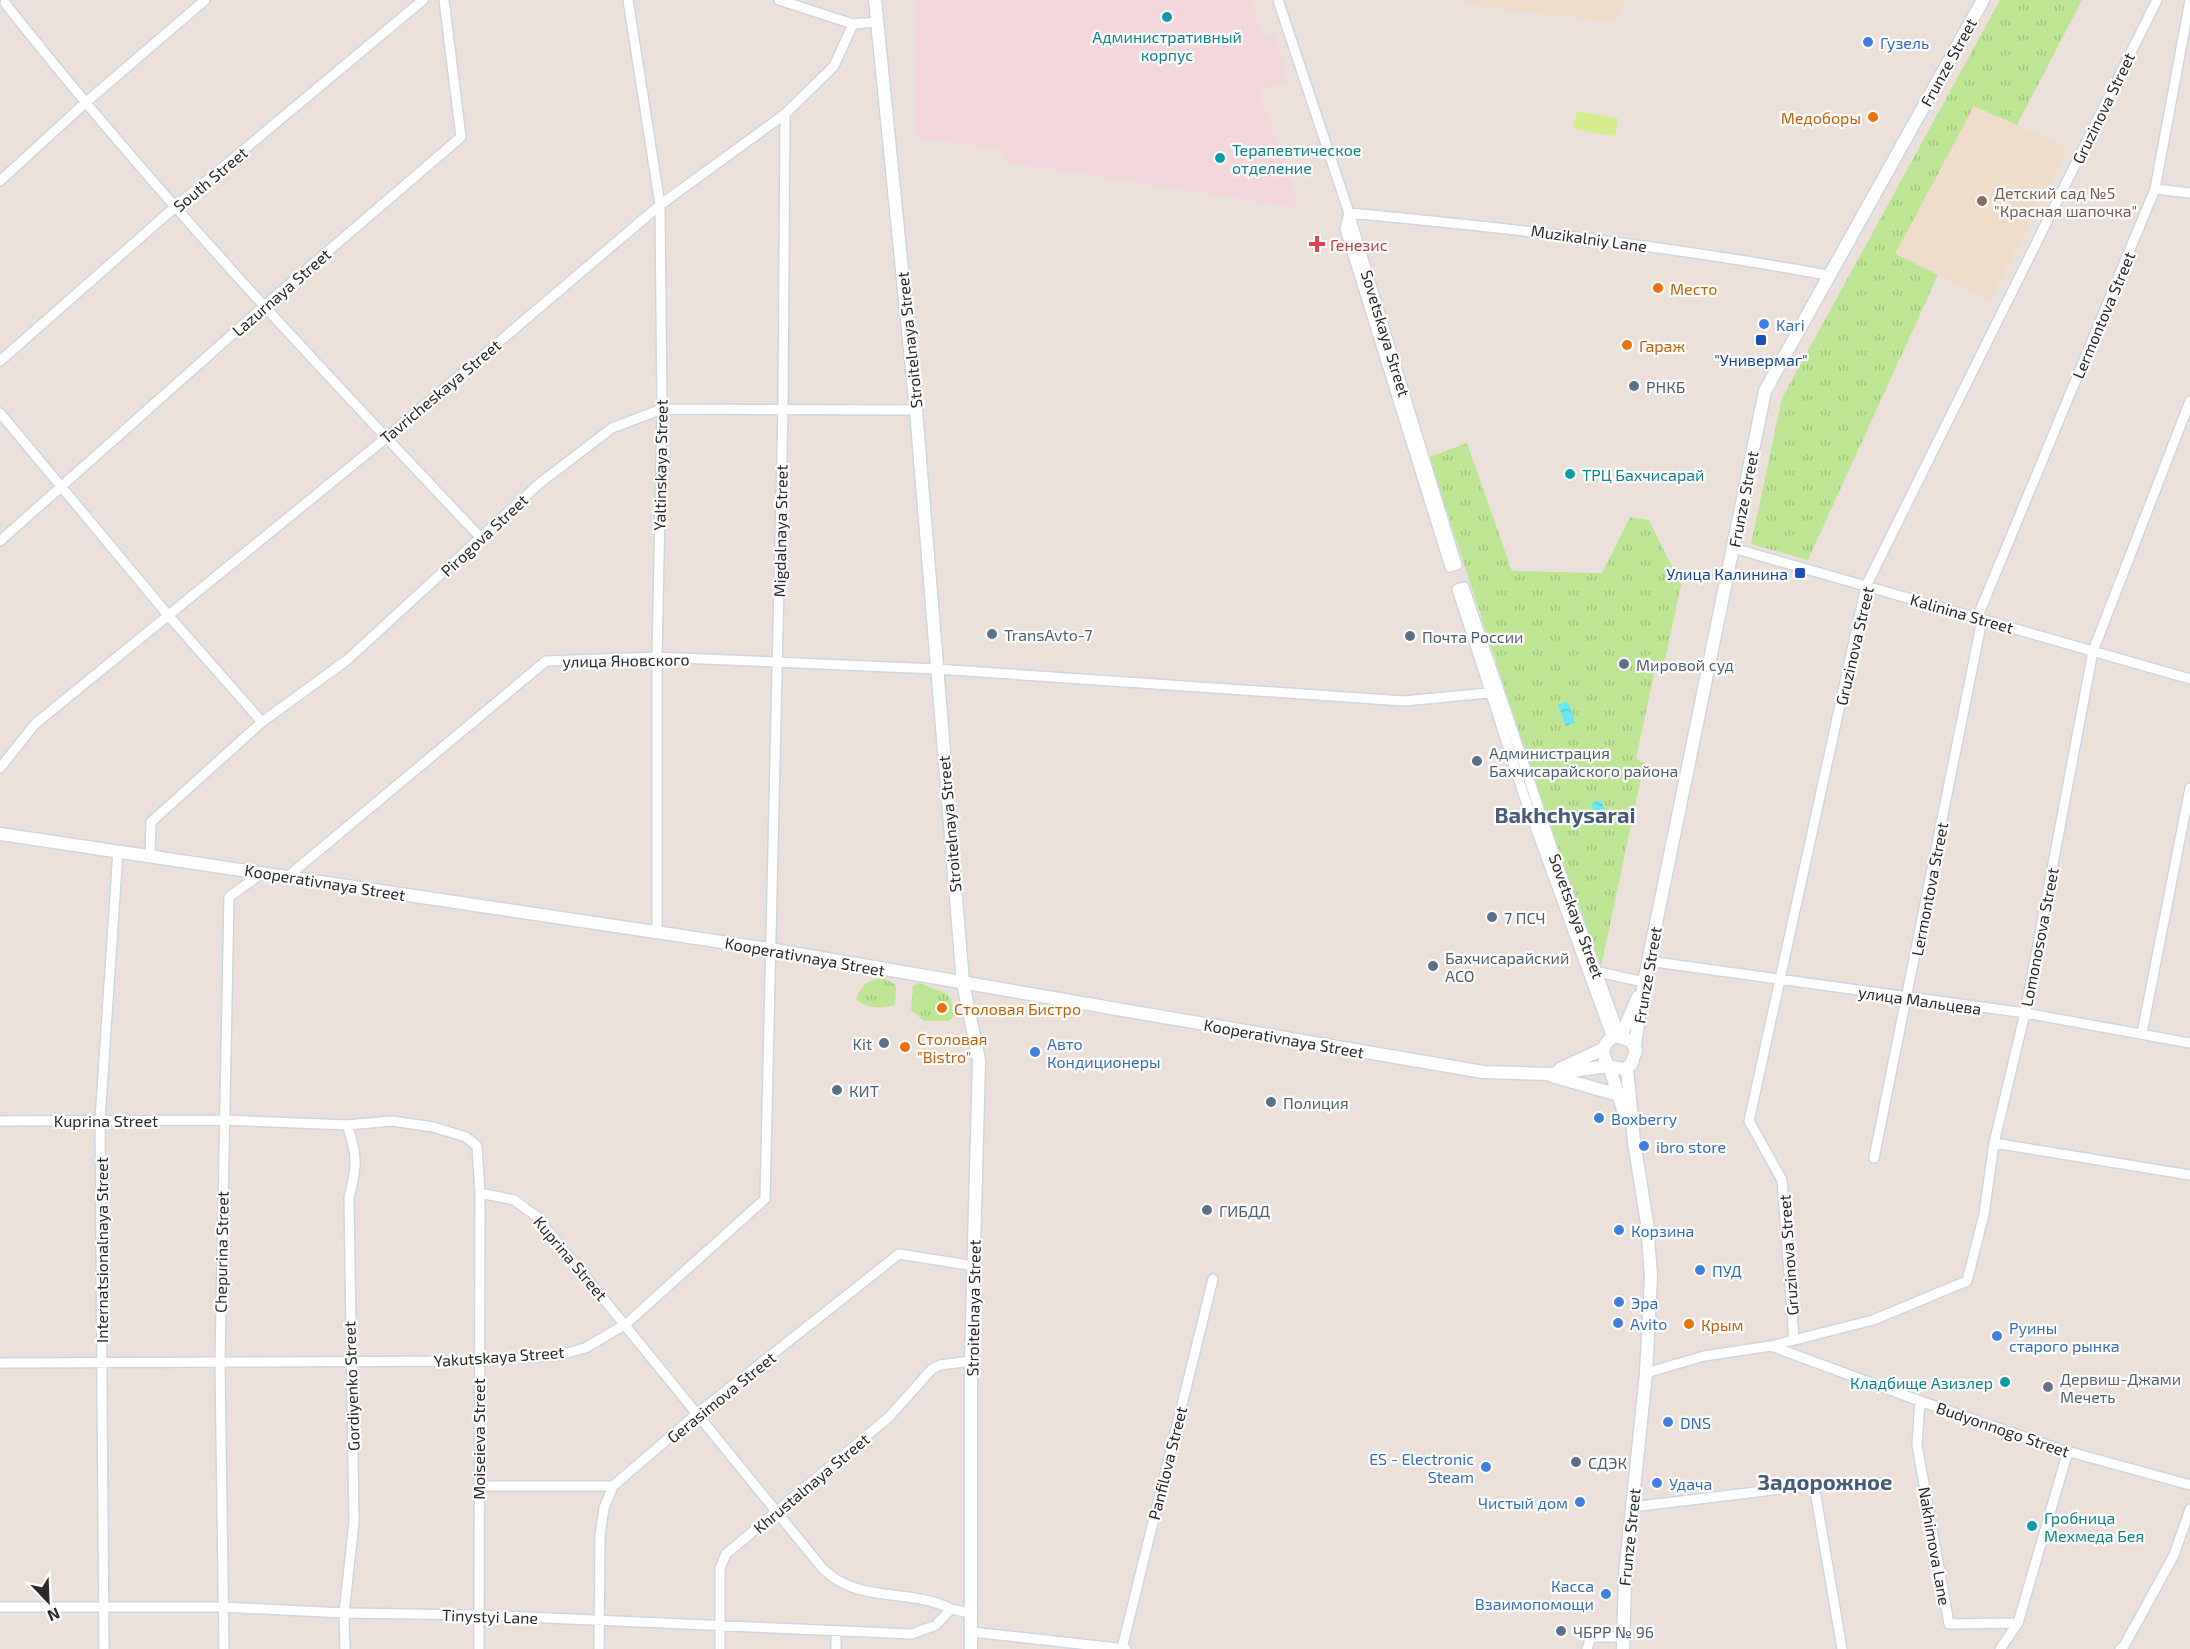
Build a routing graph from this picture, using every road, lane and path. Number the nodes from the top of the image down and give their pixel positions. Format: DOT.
graph roads {
  1 [pos="205,0"];
  2 [pos="423,0"];
  3 [pos="444,0"];
  4 [pos="628,0"];
  5 [pos="779,0"];
  6 [pos="875,0"];
  7 [pos="1278,0"];
  8 [pos="1983,0"];
  9 [pos="2157,0"];
  10 [pos="2190,0"];
  11 [pos="4,3"];
  12 [pos="877,22"];
  13 [pos="854,24"];
  14 [pos="84,104"];
  15 [pos="785,114"];
  16 [pos="0,181"];
  17 [pos="2155,189"];
  18 [pos="2190,193"];
  19 [pos="660,205"];
  20 [pos="174,208"];
  21 [pos="1349,213"];
  22 [pos="1827,275"];
  23 [pos="263,307"];
  24 [pos="0,361"];
  25 [pos="2190,401"];
  26 [pos="662,409"];
  27 [pos="783,409"];
  28 [pos="916,410"];
  29 [pos="0,413"];
  30 [pos="386,438"];
  31 [pos="61,486"];
  32 [pos="481,538"];
  33 [pos="0,541"];
  34 [pos="1733,548"];
  35 [pos="1457,565"];
  36 [pos="1464,586"];
  37 [pos="1866,586"];
  38 [pos="168,615"];
  39 [pos="1980,619"];
  40 [pos="2093,651"];
  41 [pos="657,657"];
  42 [pos="777,662"];
  43 [pos="936,669"];
  44 [pos="2190,679"];
  45 [pos="1495,692"];
  46 [pos="262,722"];
  47 [pos="0,768"];
  48 [pos="2190,788"];
  49 [pos="0,834"];
  50 [pos="118,851"];
  51 [pos="150,856"];
  52 [pos="262,873"];
  53 [pos="287,876"];
  54 [pos="657,932"];
  55 [pos="769,949"];
  56 [pos="1648,962"];
  57 [pos="1587,969"];
  58 [pos="1597,972"];
  59 [pos="1782,981"];
  60 [pos="1644,982"];
  61 [pos="963,983"];
  62 [pos="1908,999"];
  63 [pos="2025,1013"];
  64 [pos="2142,1033"];
  65 [pos="1624,1039"];
  66 [pos="2190,1043"];
  67 [pos="1603,1049"];
  68 [pos="1609,1066"];
  69 [pos="1627,1068"];
  70 [pos="1548,1074"];
  71 [pos="1619,1095"];
  72 [pos="100,1120"];
  73 [pos="223,1120"];
  74 [pos="0,1121"];
  75 [pos="347,1125"];
  76 [pos="1634,1142"];
  77 [pos="1994,1143"];
  78 [pos="1874,1158"];
  79 [pos="2190,1175"];
  80 [pos="480,1193"];
  81 [pos="974,1266"];
  82 [pos="1213,1279"];
  83 [pos="626,1324"];
  84 [pos="1794,1340"];
  85 [pos="1771,1346"];
  86 [pos="350,1361"];
  87 [pos="478,1361"];
  88 [pos="971,1361"];
  89 [pos="101,1362"];
  90 [pos="220,1362"];
  91 [pos="0,1363"];
  92 [pos="1646,1373"];
  93 [pos="1920,1401"];
  94 [pos="698,1413"];
  95 [pos="2068,1451"];
  96 [pos="2190,1485"];
  97 [pos="479,1486"];
  98 [pos="613,1486"];
  99 [pos="1632,1507"];
  100 [pos="2190,1509"];
  101 [pos="775,1513"];
  102 [pos="105,1606"];
  103 [pos="0,1607"];
  104 [pos="223,1607"];
  105 [pos="951,1609"];
  106 [pos="344,1613"];
  107 [pos="970,1613"];
  108 [pos="479,1615"];
  109 [pos="599,1622"];
  110 [pos="2018,1623"];
  111 [pos="721,1626"];
  112 [pos="836,1632"];
  113 [pos="972,1632"];
  114 [pos="1622,1643"];
  115 [pos="1124,1648"];
  116 [pos="2123,1648"];
  117 [pos="104,1649"];
  118 [pos="224,1649"];
  119 [pos="345,1649"];
  120 [pos="479,1649"];
  121 [pos="599,1649"];
  122 [pos="720,1649"];
  123 [pos="836,1649"];
  124 [pos="971,1649"];
  125 [pos="1587,1649"];
  126 [pos="1842,1649"];
  127 [pos="2000,1649"];
  1 -- 14 [label="street"];
  2 -- 20 [label="street, South Street"];
  3 -- 23 [label="street, Lazurnaya Street"];
  4 -- 19 [label="street, Yaltinskaya Street"];
  5 -- 13 [label="street"];
  6 -- 12 [label="main road, Stroitelnaya Street"];
  7 -- 21 [label="street, Sovetskaya Street"];
  8 -- 22 [label="main road, Frunze Street"];
  9 -- 37 [label="street, Gruzinova Street"];
  10 -- 17 [label="street, Lermontova Street"];
  11 -- 14 [label="street"];
  12 -- 13 [label="street"];
  12 -- 28 [label="main road, Stroitelnaya Street"];
  13 -- 15 [label="street, Tavricheskaya Street"];
  14 -- 16 [label="street"];
  14 -- 20 [label="street"];
  15 -- 19 [label="street, Tavricheskaya Street"];
  15 -- 27 [label="street, Migdalnaya Street"];
  17 -- 18 [label="street"];
  17 -- 39 [label="street, Lermontova Street"];
  19 -- 26 [label="street, Yaltinskaya Street"];
  19 -- 30 [label="street, Tavricheskaya Street"];
  20 -- 23 [label="street"];
  20 -- 24 [label="street, South Street"];
  21 -- 22 [label="street, Muzikalniy Lane"];
  21 -- 35 [label="street, Sovetskaya Street"];
  22 -- 34 [label="main road, Frunze Street"];
  23 -- 30 [label="street"];
  23 -- 31 [label="street, Lazurnaya Street"];
  25 -- 40 [label="street, Lomonosova Street"];
  26 -- 27 [label="street, Pirogova Street"];
  26 -- 32 [label="street, Pirogova Street"];
  26 -- 41 [label="street, Yaltinskaya Street"];
  27 -- 28 [label="street, Pirogova Street"];
  27 -- 42 [label="street, Migdalnaya Street"];
  28 -- 43 [label="main road, Stroitelnaya Street"];
  29 -- 31 [label="street"];
  30 -- 32 [label="street"];
  30 -- 38 [label="street, Tavricheskaya Street"];
  31 -- 33 [label="street, Lazurnaya Street"];
  31 -- 38 [label="street"];
  32 -- 46 [label="street, Pirogova Street"];
  34 -- 37 [label="street, Kalinina Street"];
  34 -- 56 [label="main road, Frunze Street"];
  36 -- 45 [label="street"];
  37 -- 39 [label="street, Kalinina Street"];
  37 -- 59 [label="street, Gruzinova Street"];
  38 -- 46 [label="street"];
  38 -- 47 [label="street, Tavricheskaya Street"];
  39 -- 40 [label="street, Kalinina Street"];
  39 -- 62 [label="street, Lermontova Street"];
  40 -- 44 [label="street, Kalinina Street"];
  40 -- 63 [label="street, Lomonosova Street"];
  41 -- 42 [label="street, улица Яновского"];
  41 -- 53 [label="street, улица Яновского"];
  41 -- 54 [label="street, Yaltinskaya Street"];
  42 -- 43 [label="street, улица Яновского"];
  42 -- 55 [label="street, Migdalnaya Street"];
  43 -- 45 [label="street, улица Яновского"];
  43 -- 61 [label="main road, Stroitelnaya Street"];
  45 -- 57 [label="street"];
  45 -- 58 [label="street, Sovetskaya Street"];
  46 -- 51 [label="street, Pirogova Street"];
  48 -- 64 [label="street"];
  49 -- 50 [label="main road, Kooperativnaya Street"];
  50 -- 51 [label="main road, Kooperativnaya Street"];
  50 -- 72 [label="street, Internatsionalnaya Street"];
  51 -- 52 [label="main road, Kooperativnaya Street"];
  52 -- 53 [label="main road, Kooperativnaya Street"];
  52 -- 73 [label="street, Chepurina Street"];
  53 -- 54 [label="main road, Kooperativnaya Street"];
  54 -- 55 [label="main road, Kooperativnaya Street"];
  55 -- 61 [label="main road, Kooperativnaya Street"];
  55 -- 83 [label="street, Yakutskaya Street"];
  56 -- 59 [label="street, улица Мальцева"];
  56 -- 60 [label="main road, Frunze Street"];
  57 -- 58 [label="street"];
  57 -- 65 [label="street"];
  58 -- 60 [label="street"];
  58 -- 65 [label="street, Sovetskaya Street"];
  59 -- 62 [label="street, улица Мальцева"];
  59 -- 84 [label="street, Gruzinova Street"];
  60 -- 65 [label="main road, Frunze Street"];
  61 -- 70 [label="main road, Kooperativnaya Street"];
  61 -- 81 [label="main road, Stroitelnaya Street"];
  62 -- 63 [label="street, улица Мальцева"];
  62 -- 78 [label="street, Lermontova Street"];
  63 -- 64 [label="street, улица Мальцева"];
  63 -- 77 [label="street, Lomonosova Street"];
  64 -- 66 [label="street, улица Мальцева"];
  65 -- 67 [label="main road"];
  65 -- 69 [label="main road"];
  67 -- 68 [label="main road"];
  67 -- 70 [label="main road"];
  68 -- 69 [label="main road"];
  68 -- 70 [label="main road, Kooperativnaya Street"];
  68 -- 71 [label="main road"];
  69 -- 76 [label="main road, Frunze Street"];
  70 -- 71 [label="main road"];
  71 -- 76 [label="main road"];
  72 -- 73 [label="street, Kuprina Street"];
  72 -- 74 [label="street, Kuprina Street"];
  72 -- 89 [label="street, Internatsionalnaya Street"];
  73 -- 75 [label="street, Kuprina Street"];
  73 -- 90 [label="street, Chepurina Street"];
  75 -- 80 [label="street, Kuprina Street"];
  75 -- 86 [label="street, Gordiyenko Street"];
  76 -- 92 [label="main road, Frunze Street"];
  77 -- 79 [label="street"];
  77 -- 84 [label="street, Lomonosova Street"];
  80 -- 83 [label="street, Kuprina Street"];
  80 -- 87 [label="street, Moiseieva Street"];
  81 -- 88 [label="main road, Stroitelnaya Street"];
  81 -- 94 [label="street, Gerasimova Street"];
  82 -- 115 [label="street, Panfilova Street"];
  83 -- 87 [label="street, Yakutskaya Street"];
  83 -- 94 [label="street, Kuprina Street"];
  84 -- 85 [label="street, Lomonosova Street"];
  85 -- 92 [label="street, Budyonnogo Street"];
  85 -- 93 [label="street, Budyonnogo Street"];
  86 -- 87 [label="street, Yakutskaya Street"];
  86 -- 90 [label="street, Yakutskaya Street"];
  86 -- 106 [label="street, Gordiyenko Street"];
  87 -- 97 [label="street, Moiseieva Street"];
  88 -- 101 [label="street, Khrustalnaya Street"];
  88 -- 107 [label="main road, Stroitelnaya Street"];
  89 -- 90 [label="street, Yakutskaya Street"];
  89 -- 91 [label="street, Yakutskaya Street"];
  89 -- 102 [label="street, Internatsionalnaya Street"];
  90 -- 104 [label="street, Chepurina Street"];
  92 -- 99 [label="main road, Frunze Street"];
  93 -- 95 [label="street, Budyonnogo Street"];
  93 -- 110 [label="street, Nakhimova Lane"];
  94 -- 98 [label="street, Gerasimova Street"];
  94 -- 101 [label="street, Kuprina Street"];
  95 -- 96 [label="street, Budyonnogo Street"];
  95 -- 110 [label="street"];
  97 -- 98 [label="street"];
  97 -- 108 [label="street, Moiseieva Street"];
  98 -- 109 [label="street"];
  99 -- 114 [label="main road, Frunze Street"];
  99 -- 126 [label="street"];
  100 -- 116 [label="street"];
  101 -- 105 [label="street, Kuprina Street"];
  101 -- 111 [label="street, Khrustalnaya Street"];
  102 -- 103 [label="street, Tinystyi Lane"];
  102 -- 104 [label="street, Tinystyi Lane"];
  102 -- 117 [label="street, Internatsionalnaya Street"];
  104 -- 106 [label="street, Tinystyi Lane"];
  104 -- 118 [label="street, Chepurina Street"];
  105 -- 107 [label="street"];
  105 -- 112 [label="street, Tinystyi Lane"];
  106 -- 108 [label="street, Tinystyi Lane"];
  106 -- 119 [label="street, Gordiyenko Street"];
  107 -- 113 [label="main road, Stroitelnaya Street"];
  108 -- 109 [label="street, Tinystyi Lane"];
  108 -- 120 [label="street, Moiseieva Street"];
  109 -- 111 [label="street, Tinystyi Lane"];
  109 -- 121 [label="street"];
  110 -- 127 [label="street"];
  111 -- 112 [label="street, Tinystyi Lane"];
  111 -- 122 [label="street, Khrustalnaya Street"];
  112 -- 123 [label="street"];
  113 -- 115 [label="street"];
  113 -- 124 [label="main road, Stroitelnaya Street"];
  114 -- 125 [label="street"];
}
